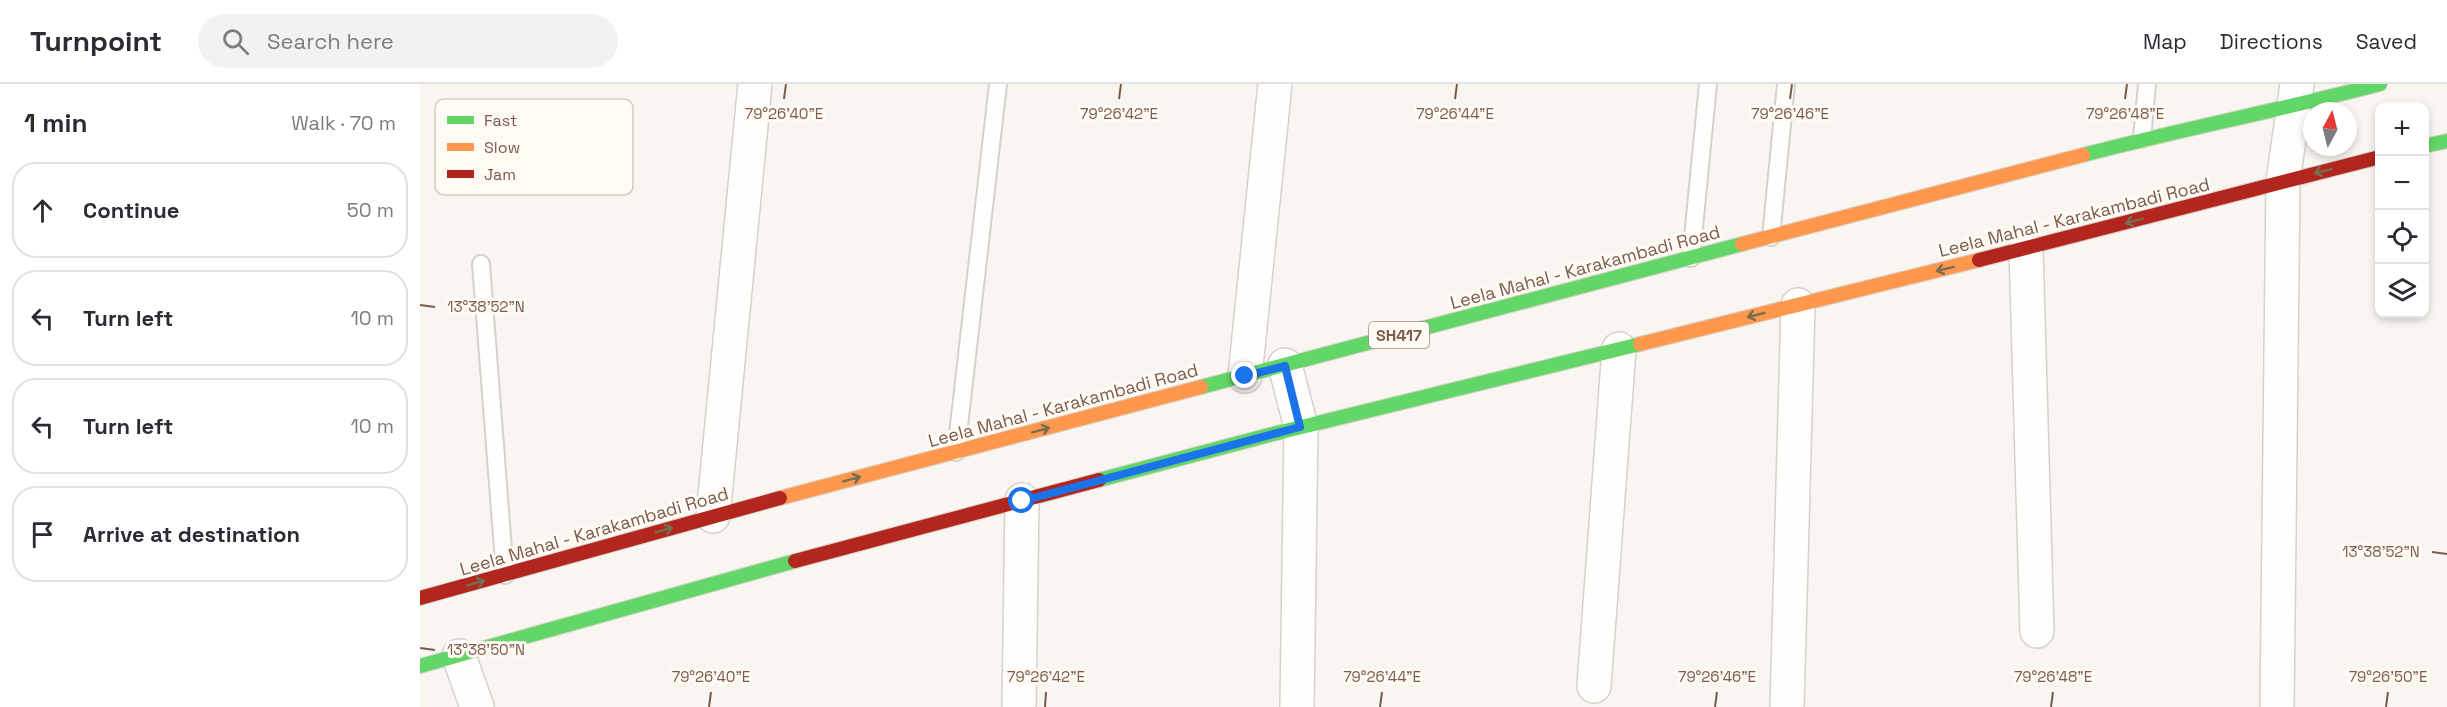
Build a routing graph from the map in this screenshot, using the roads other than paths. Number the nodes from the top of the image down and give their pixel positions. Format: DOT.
graph roads {
  1 [pos="755,84"];
  2 [pos="998,84"];
  3 [pos="1275,84"];
  4 [pos="1708,84"];
  5 [pos="1786,84"];
  6 [pos="2147,84"];
  7 [pos="2380,84"];
  8 [pos="2296,95"];
  9 [pos="2142,139"];
  10 [pos="2447,141"];
  11 [pos="2429,145"];
  12 [pos="2375,158"];
  13 [pos="2283,181"];
  14 [pos="1771,237"];
  15 [pos="2026,249"];
  16 [pos="1691,258"];
  17 [pos="481,264"];
  18 [pos="1798,305"];
  19 [pos="1619,349"];
  20 [pos="1285,366"];
  21 [pos="1245,376"];
  22 [pos="1300,427"];
  23 [pos="956,452"];
  24 [pos="1022,501"];
  25 [pos="712,516"];
  26 [pos="505,575"];
  27 [pos="420,598"];
  28 [pos="2037,631"];
  29 [pos="459,656"];
  30 [pos="420,666"];
  31 [pos="1594,686"];
  32 [pos="477,707"];
  33 [pos="1019,707"];
  34 [pos="1297,707"];
  35 [pos="1787,707"];
  36 [pos="2277,707"];
  1 -- 25 [label="street"];
  2 -- 23 [label="lane"];
  3 -- 21 [label="street"];
  4 -- 16 [label="lane"];
  5 -- 14 [label="lane"];
  6 -- 9 [label="lane"];
  7 -- 8 [label="main road, Leela Mahal - Karakambadi Road / SH417"];
  8 -- 9 [label="main road, Leela Mahal - Karakambadi Road / SH417"];
  8 -- 13 [label="street"];
  9 -- 14 [label="main road, Leela Mahal - Karakambadi Road / SH417"];
  10 -- 11 [label="main road"];
  12 -- 13 [label="main road, Leela Mahal - Karakambadi Road, one-way"];
  13 -- 15 [label="main road, Leela Mahal - Karakambadi Road, one-way"];
  13 -- 36 [label="street"];
  14 -- 16 [label="main road, Leela Mahal - Karakambadi Road / SH417"];
  15 -- 18 [label="main road, Leela Mahal - Karakambadi Road, one-way"];
  15 -- 28 [label="street"];
  16 -- 20 [label="main road, Leela Mahal - Karakambadi Road / SH417"];
  17 -- 26 [label="lane"];
  18 -- 19 [label="main road, Leela Mahal - Karakambadi Road, one-way"];
  18 -- 35 [label="street"];
  19 -- 22 [label="main road, Leela Mahal - Karakambadi Road"];
  19 -- 31 [label="street"];
  20 -- 21 [label="main road, Leela Mahal - Karakambadi Road / SH417"];
  20 -- 22 [label="street"];
  23 -- 21 [label="main road, Leela Mahal - Karakambadi Road / SH417, one-way"];
  22 -- 24 [label="main road, Leela Mahal - Karakambadi Road"];
  22 -- 34 [label="street"];
  25 -- 23 [label="main road, Leela Mahal - Karakambadi Road / SH417, one-way"];
  24 -- 29 [label="main road, Leela Mahal - Karakambadi Road"];
  24 -- 33 [label="street"];
  26 -- 25 [label="main road, Leela Mahal - Karakambadi Road / SH417, one-way"];
  27 -- 26 [label="main road, Leela Mahal - Karakambadi Road / SH417, one-way"];
  29 -- 30 [label="main road, Leela Mahal - Karakambadi Road"];
  29 -- 32 [label="street"];
}
